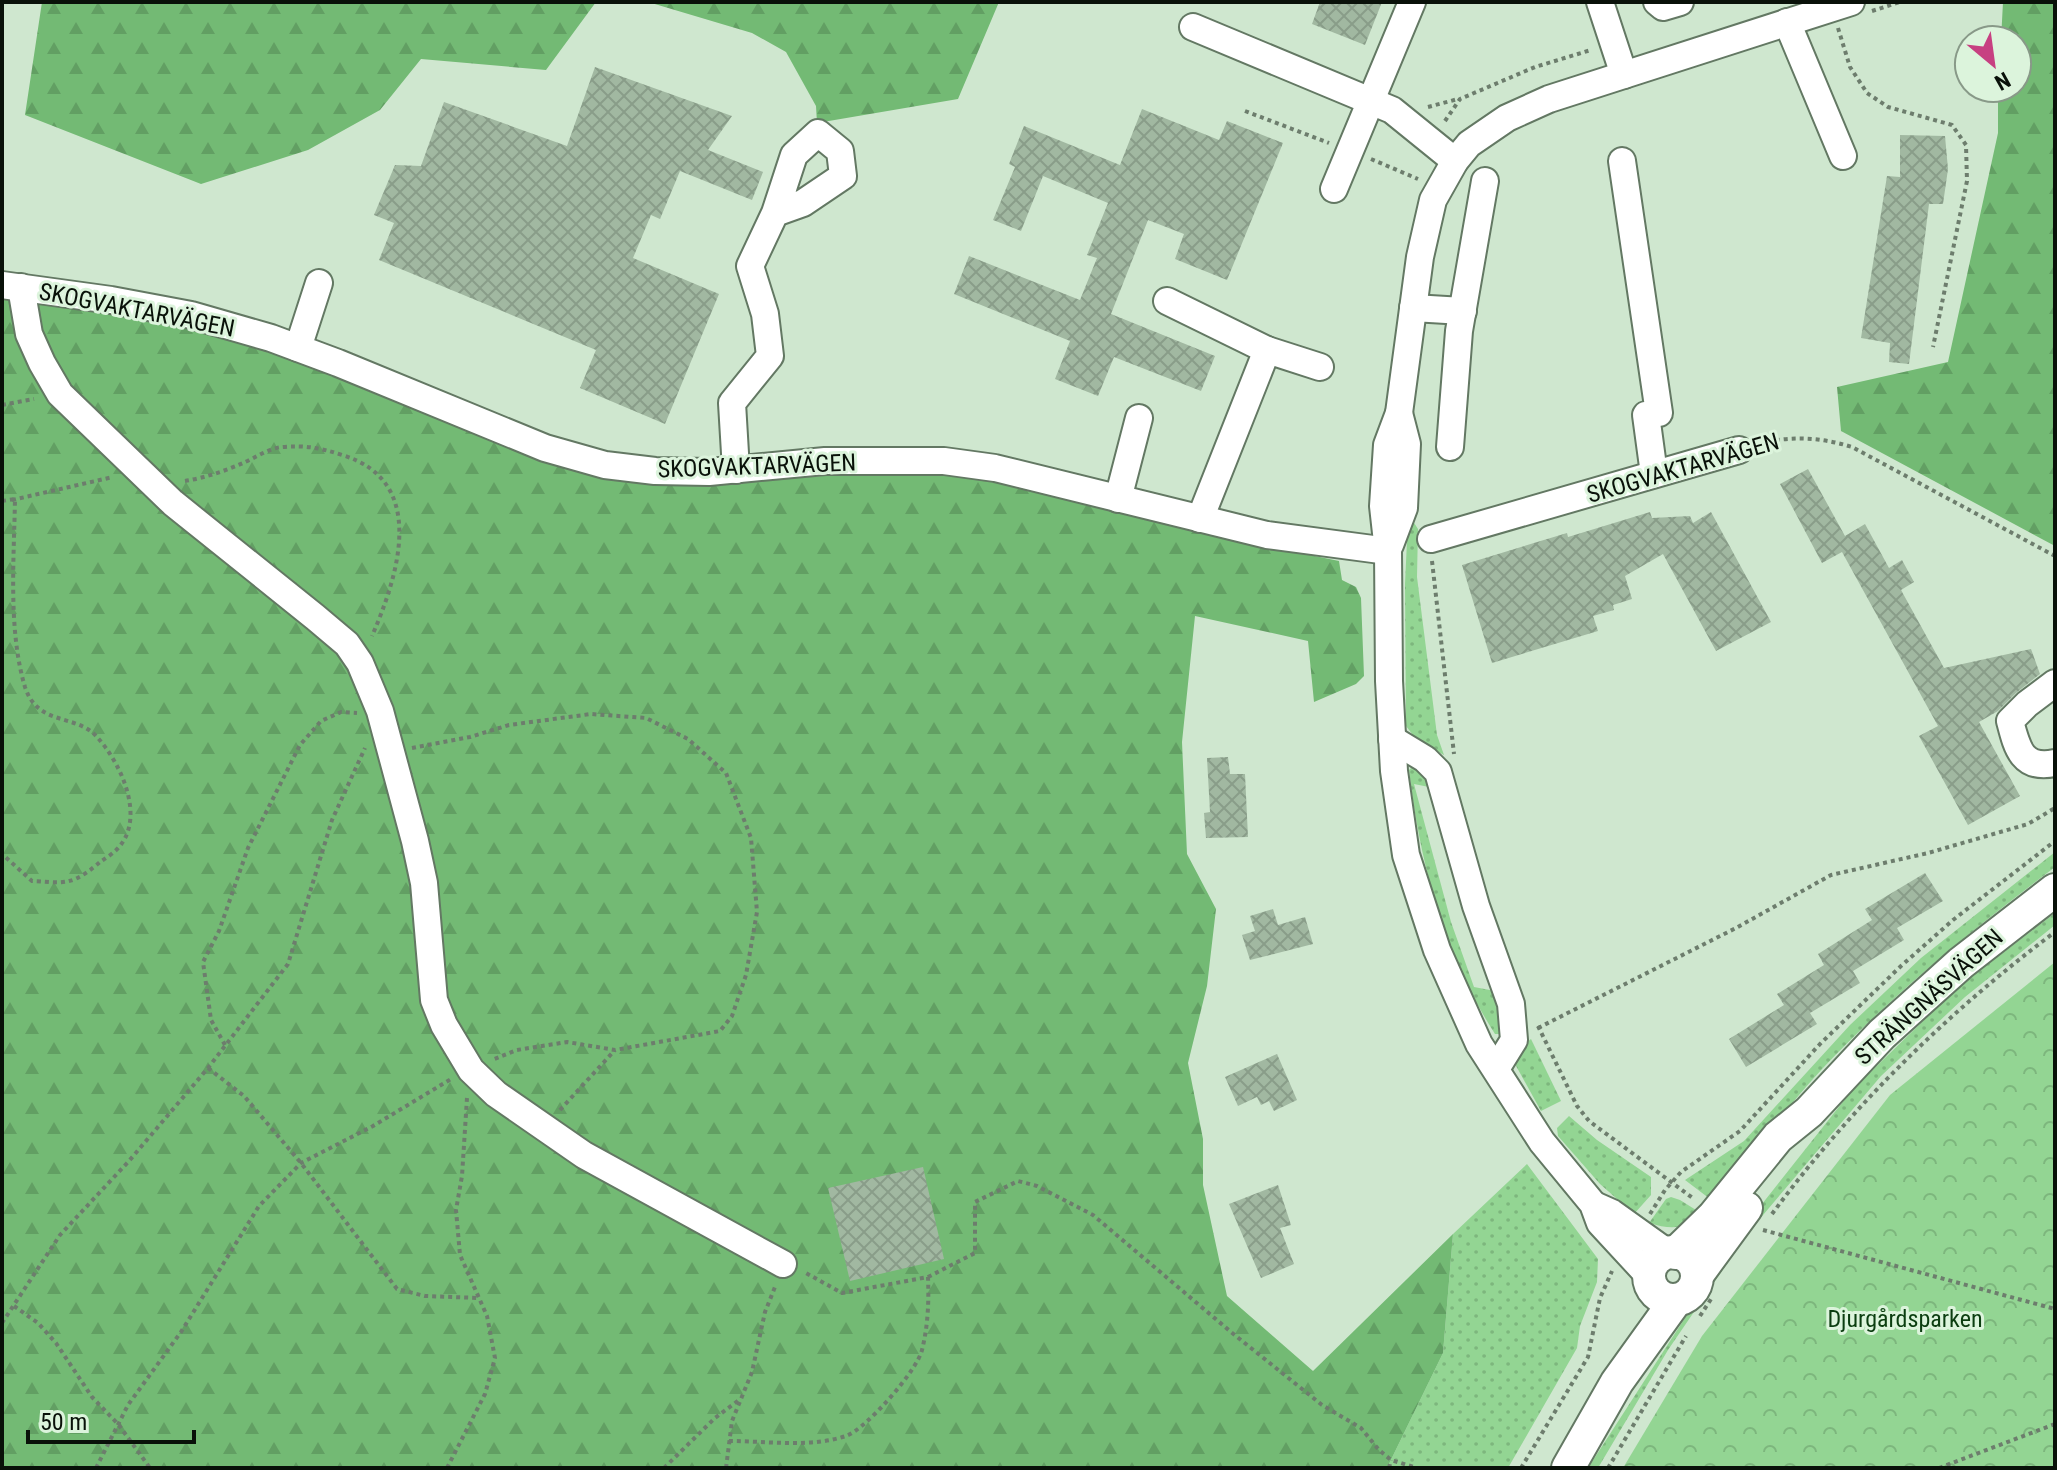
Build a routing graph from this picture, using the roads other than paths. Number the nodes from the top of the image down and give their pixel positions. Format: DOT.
graph roads {
  1 [pos="1412,2"];
  2 [pos="1600,2"];
  3 [pos="1657,2"];
  4 [pos="1680,2"];
  5 [pos="1849,13"];
  6 [pos="1787,22"];
  7 [pos="1193,27"];
  8 [pos="1624,75"];
  9 [pos="1372,101"];
  10 [pos="1843,156"];
  11 [pos="1455,161"];
  12 [pos="1622,161"];
  13 [pos="1485,181"];
  14 [pos="1334,189"];
  15 [pos="775,213"];
  16 [pos="319,283"];
  17 [pos="12,286"];
  18 [pos="1167,301"];
  19 [pos="1413,308"];
  20 [pos="1463,311"];
  21 [pos="298,348"];
  22 [pos="1267,350"];
  23 [pos="1320,367"];
  24 [pos="1139,418"];
  25 [pos="1450,447"];
  26 [pos="1739,450"];
  27 [pos="736,470"];
  28 [pos="1654,474"];
  29 [pos="1118,499"];
  30 [pos="1200,519"];
  31 [pos="1431,539"];
  32 [pos="1388,551"];
  33 [pos="2055,683"];
  34 [pos="1392,739"];
  35 [pos="2055,763"];
  36 [pos="2055,890"];
  37 [pos="1496,1069"];
  38 [pos="783,1264"];
  39 [pos="1678,1282"];
  40 [pos="1568,1468"];
  1 -- 9 [label="street"];
  2 -- 8 [label="street"];
  3 -- 4 [label="street"];
  5 -- 6 [label="street"];
  6 -- 8 [label="street"];
  6 -- 10 [label="street"];
  7 -- 9 [label="street"];
  8 -- 11 [label="street"];
  9 -- 11 [label="street"];
  9 -- 14 [label="street"];
  11 -- 19 [label="street"];
  12 -- 28 [label="street"];
  13 -- 20 [label="street"];
  15 -- 27 [label="street"];
  16 -- 21 [label="street"];
  17 -- 21 [label="street, SKOGVAKTARVÄGEN"];
  17 -- 38 [label="street"];
  18 -- 22 [label="street"];
  19 -- 20 [label="street"];
  19 -- 32 [label="street"];
  20 -- 25 [label="street"];
  21 -- 27 [label="street, SKOGVAKTARVÄGEN"];
  22 -- 23 [label="street"];
  22 -- 30 [label="street"];
  24 -- 29 [label="street"];
  26 -- 28 [label="street, SKOGVAKTARVÄGEN"];
  27 -- 29 [label="street, SKOGVAKTARVÄGEN"];
  28 -- 31 [label="street, SKOGVAKTARVÄGEN"];
  29 -- 30 [label="street, SKOGVAKTARVÄGEN"];
  30 -- 32 [label="street, SKOGVAKTARVÄGEN"];
  32 -- 34 [label="street"];
  33 -- 35 [label="street"];
  34 -- 37 [label="street"];
  34 -- 37 [label="street"];
  36 -- 39 [label="main road, STRÄNGNÄSVÄGEN"];
  37 -- 39 [label="street"];
  39 -- 40 [label="main road, STRÄNGNÄSVÄGEN"];
}
